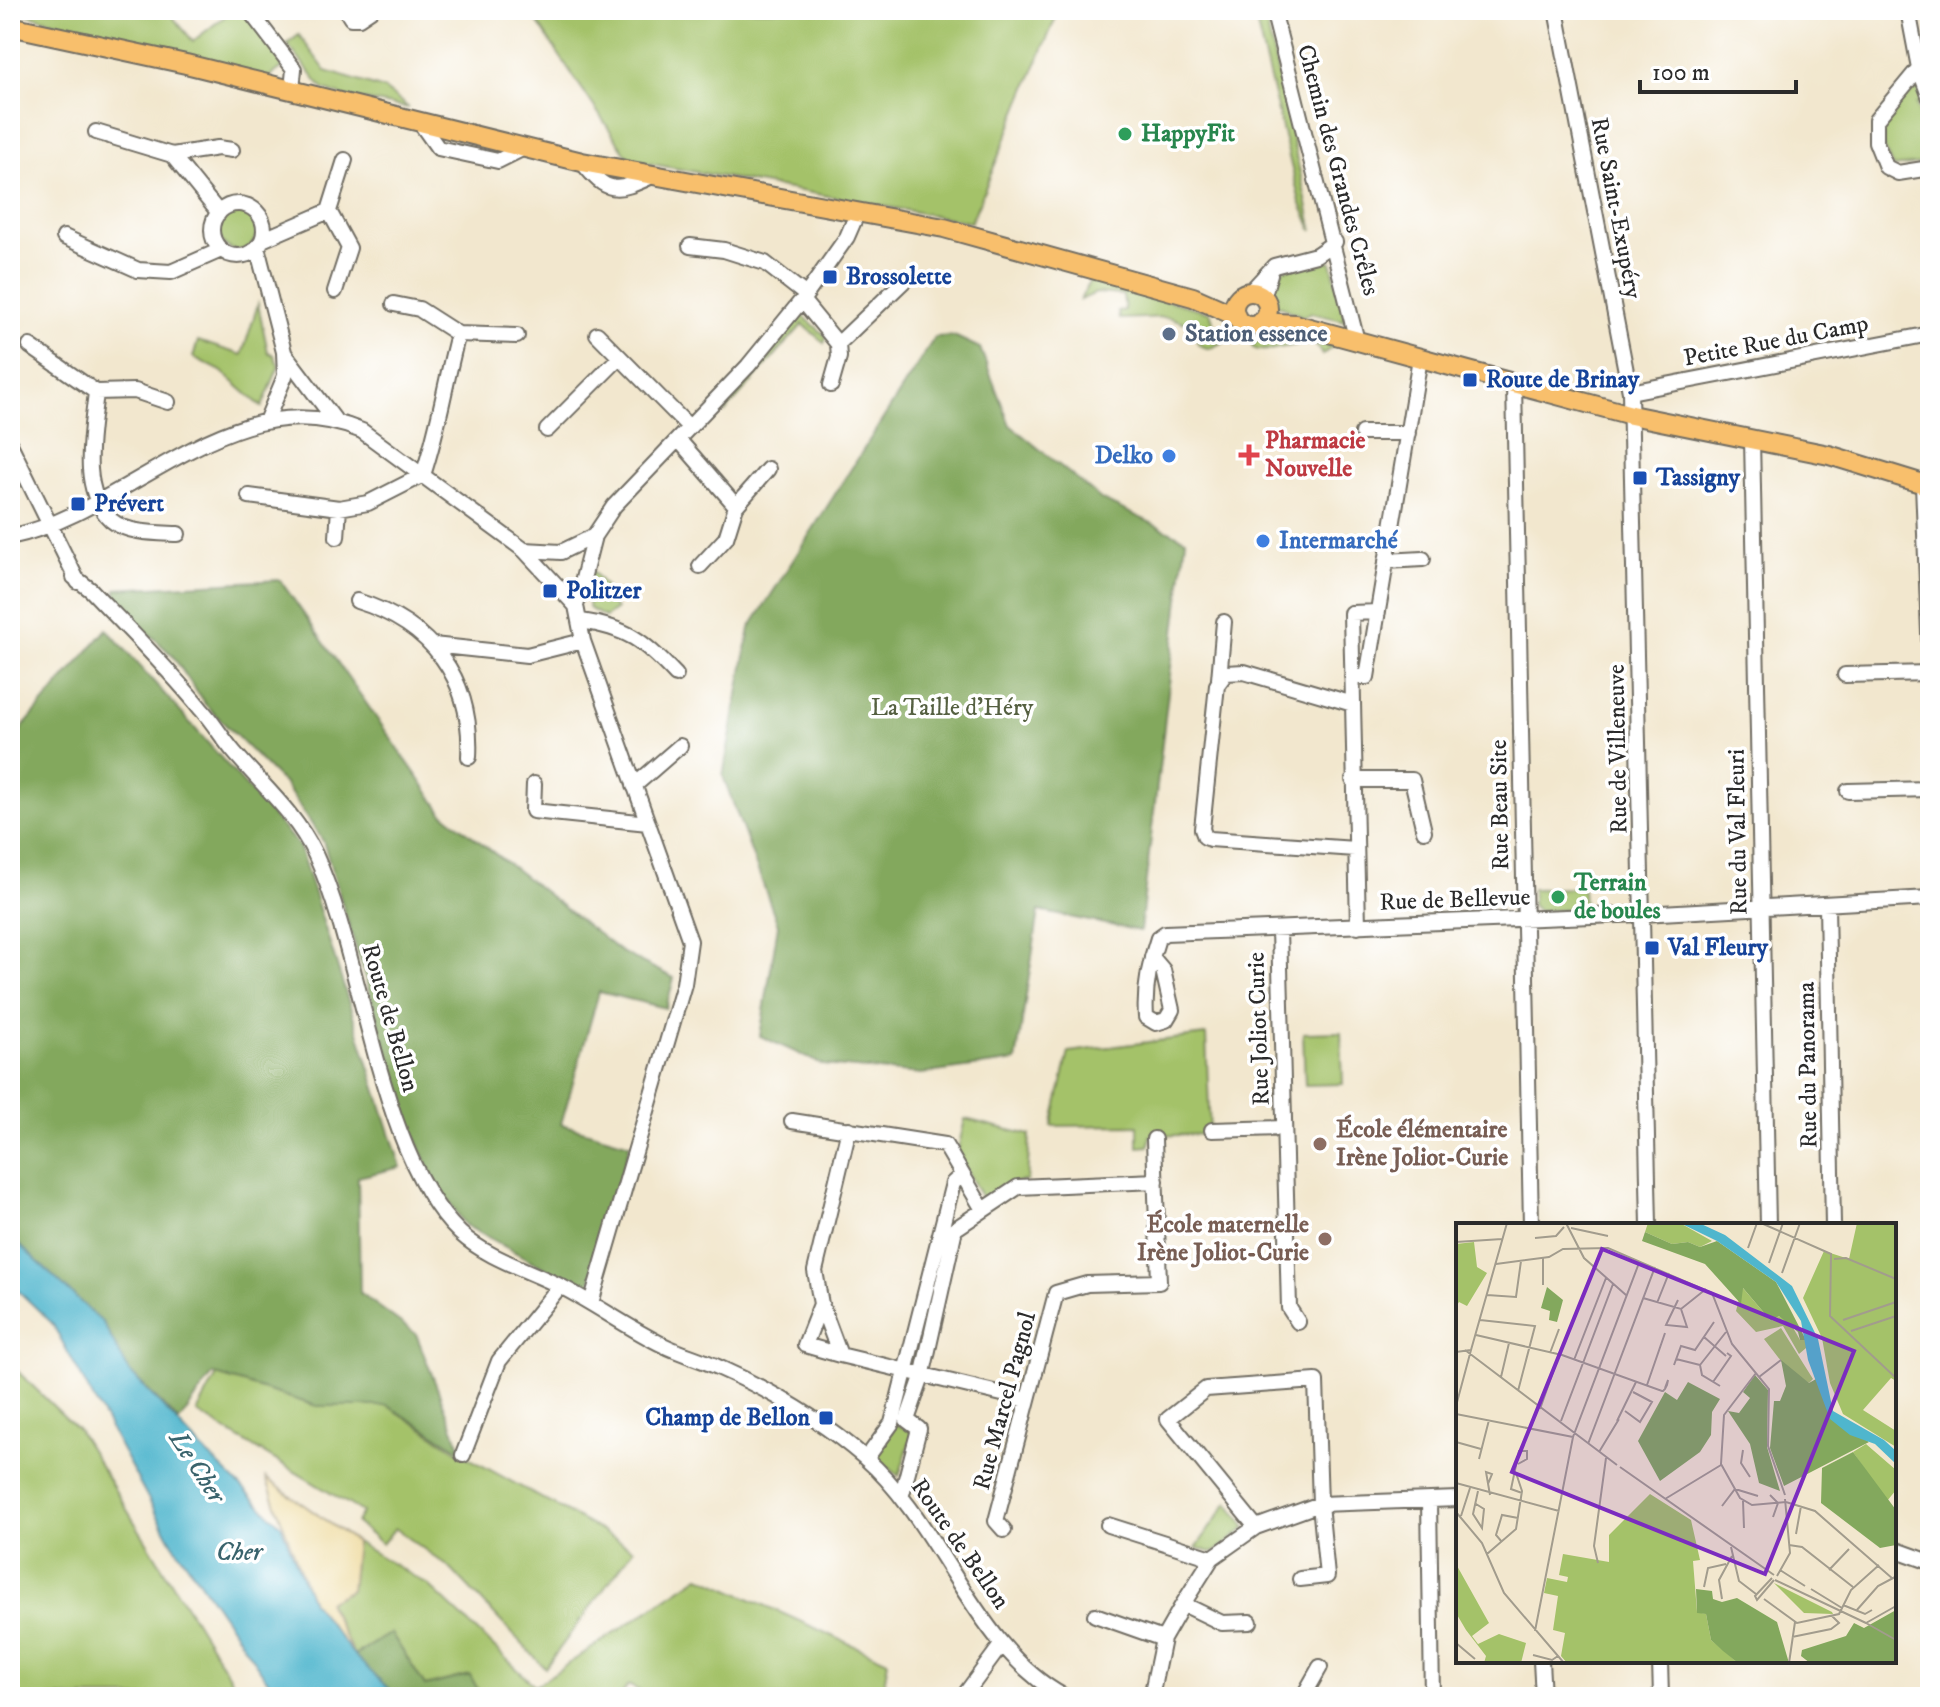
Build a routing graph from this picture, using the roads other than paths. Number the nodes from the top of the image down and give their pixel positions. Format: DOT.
graph roads {
  1 [pos="249,10"];
  2 [pos="268,10"];
  3 [pos="346,10"];
  4 [pos="371,10"];
  5 [pos="1273,10"];
  6 [pos="1556,10"];
  7 [pos="1908,10"];
  8 [pos="10,18"];
  9 [pos="10,26"];
  10 [pos="262,26"];
  11 [pos="78,39"];
  12 [pos="1919,68"];
  13 [pos="292,90"];
  14 [pos="1930,98"];
  15 [pos="96,132"];
  16 [pos="232,150"];
  17 [pos="172,155"];
  18 [pos="345,160"];
  19 [pos="1930,168"];
  20 [pos="329,211"];
  21 [pos="219,213"];
  22 [pos="857,214"];
  23 [pos="64,237"];
  24 [pos="1335,242"];
  25 [pos="260,244"];
  26 [pos="690,246"];
  27 [pos="221,250"];
  28 [pos="907,278"];
  29 [pos="335,291"];
  30 [pos="804,297"];
  31 [pos="394,304"];
  32 [pos="1252,305"];
  33 [pos="458,334"];
  34 [pos="597,334"];
  35 [pos="1930,334"];
  36 [pos="517,336"];
  37 [pos="1357,341"];
  38 [pos="838,344"];
  39 [pos="30,346"];
  40 [pos="284,352"];
  41 [pos="1420,358"];
  42 [pos="618,359"];
  43 [pos="1514,384"];
  44 [pos="831,385"];
  45 [pos="96,392"];
  46 [pos="1630,392"];
  47 [pos="168,402"];
  48 [pos="1631,415"];
  49 [pos="267,419"];
  50 [pos="334,419"];
  51 [pos="689,427"];
  52 [pos="547,430"];
  53 [pos="1362,433"];
  54 [pos="1408,433"];
  55 [pos="678,439"];
  56 [pos="1752,439"];
  57 [pos="10,444"];
  58 [pos="768,469"];
  59 [pos="423,475"];
  60 [pos="1926,485"];
  61 [pos="249,496"];
  62 [pos="100,502"];
  63 [pos="736,506"];
  64 [pos="339,508"];
  65 [pos="52,526"];
  66 [pos="178,534"];
  67 [pos="594,536"];
  68 [pos="10,537"];
  69 [pos="337,537"];
  70 [pos="524,550"];
  71 [pos="1423,559"];
  72 [pos="1386,561"];
  73 [pos="700,566"];
  74 [pos="357,601"];
  75 [pos="1928,605"];
  76 [pos="1378,612"];
  77 [pos="578,613"];
  78 [pos="1224,622"];
  79 [pos="583,641"];
  80 [pos="433,645"];
  81 [pos="457,650"];
  82 [pos="1930,658"];
  83 [pos="452,668"];
  84 [pos="1930,673"];
  85 [pos="676,675"];
  86 [pos="1845,675"];
  87 [pos="1352,677"];
  88 [pos="1219,679"];
  89 [pos="1353,704"];
  90 [pos="680,746"];
  91 [pos="469,757"];
  92 [pos="1353,780"];
  93 [pos="534,784"];
  94 [pos="634,786"];
  95 [pos="1930,789"];
  96 [pos="1848,791"];
  97 [pos="648,823"];
  98 [pos="1424,831"];
  99 [pos="1355,849"];
  100 [pos="1930,898"];
  101 [pos="1827,905"];
  102 [pos="1761,907"];
  103 [pos="1643,914"];
  104 [pos="1524,919"];
  105 [pos="1358,926"];
  106 [pos="1279,929"];
  107 [pos="1152,957"];
  108 [pos="792,1121"];
  109 [pos="1284,1128"];
  110 [pos="849,1129"];
  111 [pos="1212,1130"];
  112 [pos="1154,1139"];
  113 [pos="962,1175"];
  114 [pos="1156,1181"];
  115 [pos="982,1208"];
  116 [pos="1531,1223"];
  117 [pos="1649,1223"];
  118 [pos="1768,1223"];
  119 [pos="1833,1223"];
  120 [pos="560,1286"];
  121 [pos="591,1303"];
  122 [pos="821,1304"];
  123 [pos="1298,1322"];
  124 [pos="840,1355"];
  125 [pos="906,1371"];
  126 [pos="922,1377"];
  127 [pos="1027,1400"];
  128 [pos="900,1418"];
  129 [pos="463,1455"];
  130 [pos="866,1459"];
  131 [pos="902,1494"];
  132 [pos="1456,1499"];
  133 [pos="1429,1501"];
  134 [pos="1320,1504"];
  135 [pos="1108,1525"];
  136 [pos="1256,1527"];
  137 [pos="1004,1530"];
  138 [pos="1896,1550"];
  139 [pos="1212,1558"];
  140 [pos="1930,1562"];
  141 [pos="1300,1579"];
  142 [pos="1183,1604"];
  143 [pos="1095,1615"];
  144 [pos="1250,1622"];
  145 [pos="1163,1639"];
  146 [pos="1002,1644"];
  147 [pos="1541,1663"];
  148 [pos="1660,1663"];
  149 [pos="1320,1667"];
  150 [pos="963,1697"];
  151 [pos="1065,1697"];
  152 [pos="1151,1697"];
  153 [pos="1303,1697"];
  154 [pos="1432,1697"];
  155 [pos="1543,1697"];
  156 [pos="1661,1697"];
  1 -- 10 [label="street"];
  2 -- 10 [label="street"];
  3 -- 4 [label="street"];
  5 -- 24 [label="street, Chemin des Grandes Crêles"];
  6 -- 46 [label="street, Rue Saint-Exupéry"];
  7 -- 12 [label="street"];
  8 -- 11 [label="main road"];
  9 -- 11 [label="main road"];
  10 -- 13 [label="street"];
  11 -- 13 [label="main road"];
  12 -- 14 [label="street"];
  12 -- 19 [label="street"];
  13 -- 22 [label="main road"];
  15 -- 17 [label="street"];
  16 -- 17 [label="street"];
  17 -- 21 [label="street"];
  18 -- 20 [label="street"];
  20 -- 25 [label="street"];
  20 -- 29 [label="street"];
  21 -- 25 [label="street"];
  21 -- 27 [label="street"];
  22 -- 30 [label="street"];
  22 -- 32 [label="main road"];
  23 -- 27 [label="street"];
  24 -- 32 [label="street"];
  24 -- 37 [label="street, Chemin des Grandes Crêles"];
  25 -- 27 [label="street"];
  25 -- 40 [label="street"];
  26 -- 30 [label="street"];
  28 -- 38 [label="street"];
  30 -- 38 [label="street"];
  30 -- 51 [label="street"];
  31 -- 33 [label="street"];
  32 -- 37 [label="main road"];
  33 -- 36 [label="street"];
  33 -- 59 [label="street"];
  34 -- 42 [label="street"];
  35 -- 46 [label="street, Petite Rue du Camp"];
  37 -- 41 [label="main road"];
  38 -- 44 [label="street"];
  39 -- 45 [label="street"];
  40 -- 49 [label="street"];
  40 -- 50 [label="street"];
  41 -- 43 [label="main road"];
  41 -- 54 [label="street"];
  42 -- 51 [label="street"];
  42 -- 52 [label="street"];
  43 -- 48 [label="main road"];
  43 -- 104 [label="street, Rue Beau Site"];
  45 -- 47 [label="street"];
  45 -- 62 [label="street"];
  46 -- 48 [label="street, Rue Saint-Exupéry"];
  48 -- 56 [label="main road"];
  48 -- 103 [label="street, Rue de Villeneuve"];
  49 -- 50 [label="street"];
  49 -- 62 [label="street"];
  50 -- 59 [label="street"];
  51 -- 55 [label="street"];
  53 -- 54 [label="street"];
  54 -- 72 [label="street"];
  55 -- 63 [label="street"];
  55 -- 67 [label="street"];
  56 -- 60 [label="main road"];
  56 -- 102 [label="street, Rue du Val Fleuri"];
  57 -- 65 [label="street, Route de Bellon"];
  58 -- 63 [label="street"];
  59 -- 64 [label="street"];
  59 -- 70 [label="street"];
  60 -- 75 [label="street"];
  61 -- 64 [label="street"];
  62 -- 65 [label="street"];
  62 -- 66 [label="street"];
  63 -- 73 [label="street"];
  64 -- 69 [label="street"];
  65 -- 68 [label="street"];
  65 -- 120 [label="street, Route de Bellon"];
  67 -- 70 [label="street"];
  67 -- 77 [label="street"];
  70 -- 77 [label="street"];
  71 -- 72 [label="street"];
  72 -- 76 [label="street"];
  74 -- 80 [label="street"];
  75 -- 82 [label="street"];
  76 -- 87 [label="street"];
  76 -- 87 [label="street"];
  77 -- 79 [label="street"];
  77 -- 85 [label="street"];
  78 -- 88 [label="street"];
  79 -- 81 [label="street"];
  79 -- 94 [label="street"];
  80 -- 81 [label="street"];
  80 -- 83 [label="street"];
  81 -- 83 [label="street"];
  83 -- 91 [label="street"];
  84 -- 86 [label="street"];
  87 -- 89 [label="street"];
  88 -- 89 [label="street"];
  88 -- 99 [label="street"];
  89 -- 92 [label="street"];
  90 -- 94 [label="street"];
  92 -- 98 [label="street"];
  92 -- 99 [label="street"];
  93 -- 97 [label="street"];
  94 -- 97 [label="street"];
  95 -- 96 [label="street"];
  97 -- 121 [label="street"];
  99 -- 105 [label="street"];
  100 -- 101 [label="street, Rue de Bellevue"];
  101 -- 102 [label="street, Rue de Bellevue"];
  101 -- 119 [label="street, Rue du Panorama"];
  102 -- 103 [label="street, Rue de Bellevue"];
  102 -- 118 [label="street, Rue du Val Fleuri"];
  103 -- 104 [label="street, Rue de Bellevue"];
  103 -- 117 [label="street, Rue de Villeneuve"];
  104 -- 105 [label="street, Rue de Bellevue"];
  104 -- 116 [label="street, Rue Beau Site"];
  105 -- 106 [label="street, Rue de Bellevue"];
  106 -- 107 [label="street, Rue de Bellevue"];
  106 -- 109 [label="street, Rue Joliot Curie"];
  108 -- 110 [label="street"];
  109 -- 111 [label="street, Rue Joliot Curie"];
  109 -- 123 [label="street, Rue Joliot Curie"];
  110 -- 113 [label="street"];
  110 -- 122 [label="street"];
  112 -- 114 [label="street, Rue Marcel Pagnol"];
  113 -- 115 [label="street"];
  113 -- 125 [label="street"];
  114 -- 115 [label="street"];
  114 -- 127 [label="street, Rue Marcel Pagnol"];
  115 -- 126 [label="street"];
  120 -- 121 [label="street, Route de Bellon"];
  120 -- 129 [label="street"];
  121 -- 130 [label="street, Route de Bellon"];
  122 -- 124 [label="street"];
  122 -- 124 [label="street"];
  124 -- 125 [label="street"];
  125 -- 126 [label="street"];
  125 -- 128 [label="street"];
  126 -- 127 [label="street"];
  126 -- 128 [label="street"];
  127 -- 137 [label="street, Rue Marcel Pagnol"];
  128 -- 130 [label="street"];
  128 -- 131 [label="street"];
  130 -- 131 [label="street, Route de Bellon"];
  131 -- 146 [label="street, Route de Bellon"];
  132 -- 133 [label="street"];
  133 -- 134 [label="street"];
  133 -- 154 [label="street"];
  134 -- 136 [label="street"];
  134 -- 136 [label="street"];
  134 -- 141 [label="street"];
  135 -- 139 [label="street"];
  136 -- 139 [label="street"];
  138 -- 140 [label="street"];
  139 -- 142 [label="street"];
  142 -- 144 [label="street"];
  142 -- 145 [label="street"];
  143 -- 145 [label="street"];
  145 -- 152 [label="street"];
  146 -- 150 [label="street, Route de Bellon"];
  146 -- 151 [label="street, Route de Bellon"];
  147 -- 155 [label="street"];
  148 -- 156 [label="street"];
  149 -- 153 [label="street"];
}
